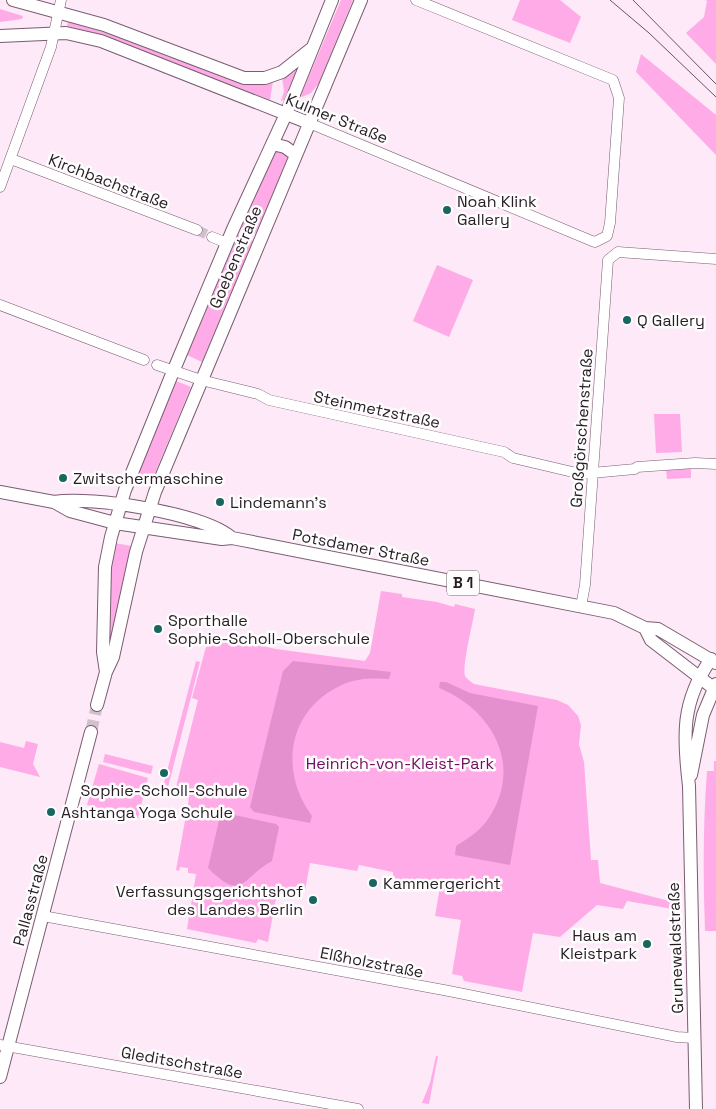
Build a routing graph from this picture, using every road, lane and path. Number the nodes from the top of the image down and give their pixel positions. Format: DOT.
graph roads {
  1 [pos="13,0"];
  2 [pos="61,0"];
  3 [pos="332,0"];
  4 [pos="361,0"];
  5 [pos="416,0"];
  6 [pos="58,13"];
  7 [pos="54,33"];
  8 [pos="0,36"];
  9 [pos="311,49"];
  10 [pos="286,114"];
  11 [pos="309,123"];
  12 [pos="272,144"];
  13 [pos="296,155"];
  14 [pos="11,159"];
  15 [pos="0,187"];
  16 [pos="197,230"];
  17 [pos="212,237"];
  18 [pos="228,243"];
  19 [pos="716,259"];
  20 [pos="0,305"];
  21 [pos="144,360"];
  22 [pos="157,365"];
  23 [pos="174,370"];
  24 [pos="201,380"];
  25 [pos="716,464"];
  26 [pos="593,473"];
  27 [pos="0,492"];
  28 [pos="54,502"];
  29 [pos="120,505"];
  30 [pos="148,510"];
  31 [pos="115,523"];
  32 [pos="142,529"];
  33 [pos="232,538"];
  34 [pos="581,606"];
  35 [pos="645,628"];
  36 [pos="714,659"];
  37 [pos="106,672"];
  38 [pos="699,677"];
  39 [pos="715,687"];
  40 [pos="98,705"];
  41 [pos="91,732"];
  42 [pos="689,786"];
  43 [pos="43,916"];
  44 [pos="694,1038"];
  45 [pos="4,1045"];
  46 [pos="0,1077"];
  47 [pos="358,1109"];
  48 [pos="696,1109"];
  1 -- 6 [label="main road, Kulmer Straße"];
  2 -- 6 [label="street"];
  3 -- 9 [label="main road, Goebenstraße"];
  4 -- 11 [label="main road, Goebenstraße"];
  5 -- 11 [label="street, Kulmer Straße"];
  6 -- 7 [label="street"];
  6 -- 9 [label="main road, Kulmer Straße"];
  7 -- 8 [label="main road, Kulmer Straße"];
  7 -- 10 [label="main road, Kulmer Straße"];
  7 -- 14 [label="street"];
  9 -- 10 [label="main road, Goebenstraße"];
  10 -- 11 [label="main road, Kulmer Straße"];
  10 -- 12 [label="main road, Goebenstraße"];
  11 -- 13 [label="main road, Goebenstraße"];
  12 -- 13 [label="main road"];
  12 -- 18 [label="main road, Goebenstraße"];
  13 -- 24 [label="main road, Goebenstraße"];
  14 -- 15 [label="street"];
  14 -- 16 [label="street, Kirchbachstraße"];
  17 -- 18 [label="street"];
  18 -- 23 [label="main road, Goebenstraße"];
  19 -- 26 [label="street, Großgörschenstraße"];
  20 -- 21 [label="street"];
  22 -- 23 [label="street, Steinmetzstraße"];
  23 -- 24 [label="street, Steinmetzstraße"];
  23 -- 29 [label="main road, Goebenstraße"];
  24 -- 26 [label="street, Steinmetzstraße"];
  24 -- 30 [label="main road, Goebenstraße"];
  25 -- 26 [label="street, Steinmetzstraße"];
  26 -- 34 [label="street, Großgörschenstraße"];
  27 -- 28 [label="main road, Potsdamer Straße / B 1"];
  28 -- 29 [label="main road, Potsdamer Straße / B 1"];
  28 -- 31 [label="main road, Potsdamer Straße / B 1"];
  29 -- 30 [label="main road, Potsdamer Straße / B 1"];
  29 -- 31 [label="main road, Goebenstraße"];
  30 -- 32 [label="main road, Goebenstraße"];
  30 -- 33 [label="main road, Potsdamer Straße / B 1"];
  31 -- 32 [label="main road, Potsdamer Straße / B 1"];
  31 -- 37 [label="main road"];
  32 -- 33 [label="main road, Potsdamer Straße / B 1"];
  32 -- 37 [label="main road"];
  33 -- 34 [label="main road, Potsdamer Straße / B 1"];
  34 -- 35 [label="main road, Potsdamer Straße / B 1"];
  35 -- 36 [label="main road, B 1"];
  35 -- 38 [label="main road, Potsdamer Straße / B 1"];
  36 -- 38 [label="main road, Grunewaldstraße"];
  37 -- 40 [label="main road"];
  38 -- 39 [label="main road, B 1"];
  38 -- 42 [label="main road, Grunewaldstraße"];
  39 -- 42 [label="main road, Grunewaldstraße"];
  41 -- 43 [label="main road, Pallasstraße"];
  42 -- 44 [label="main road, Grunewaldstraße"];
  43 -- 44 [label="street, Elßholzstraße"];
  43 -- 45 [label="main road, Pallasstraße"];
  44 -- 48 [label="main road, Grunewaldstraße"];
  45 -- 46 [label="main road, Pallasstraße"];
  45 -- 47 [label="street, Gleditschstraße"];
}
